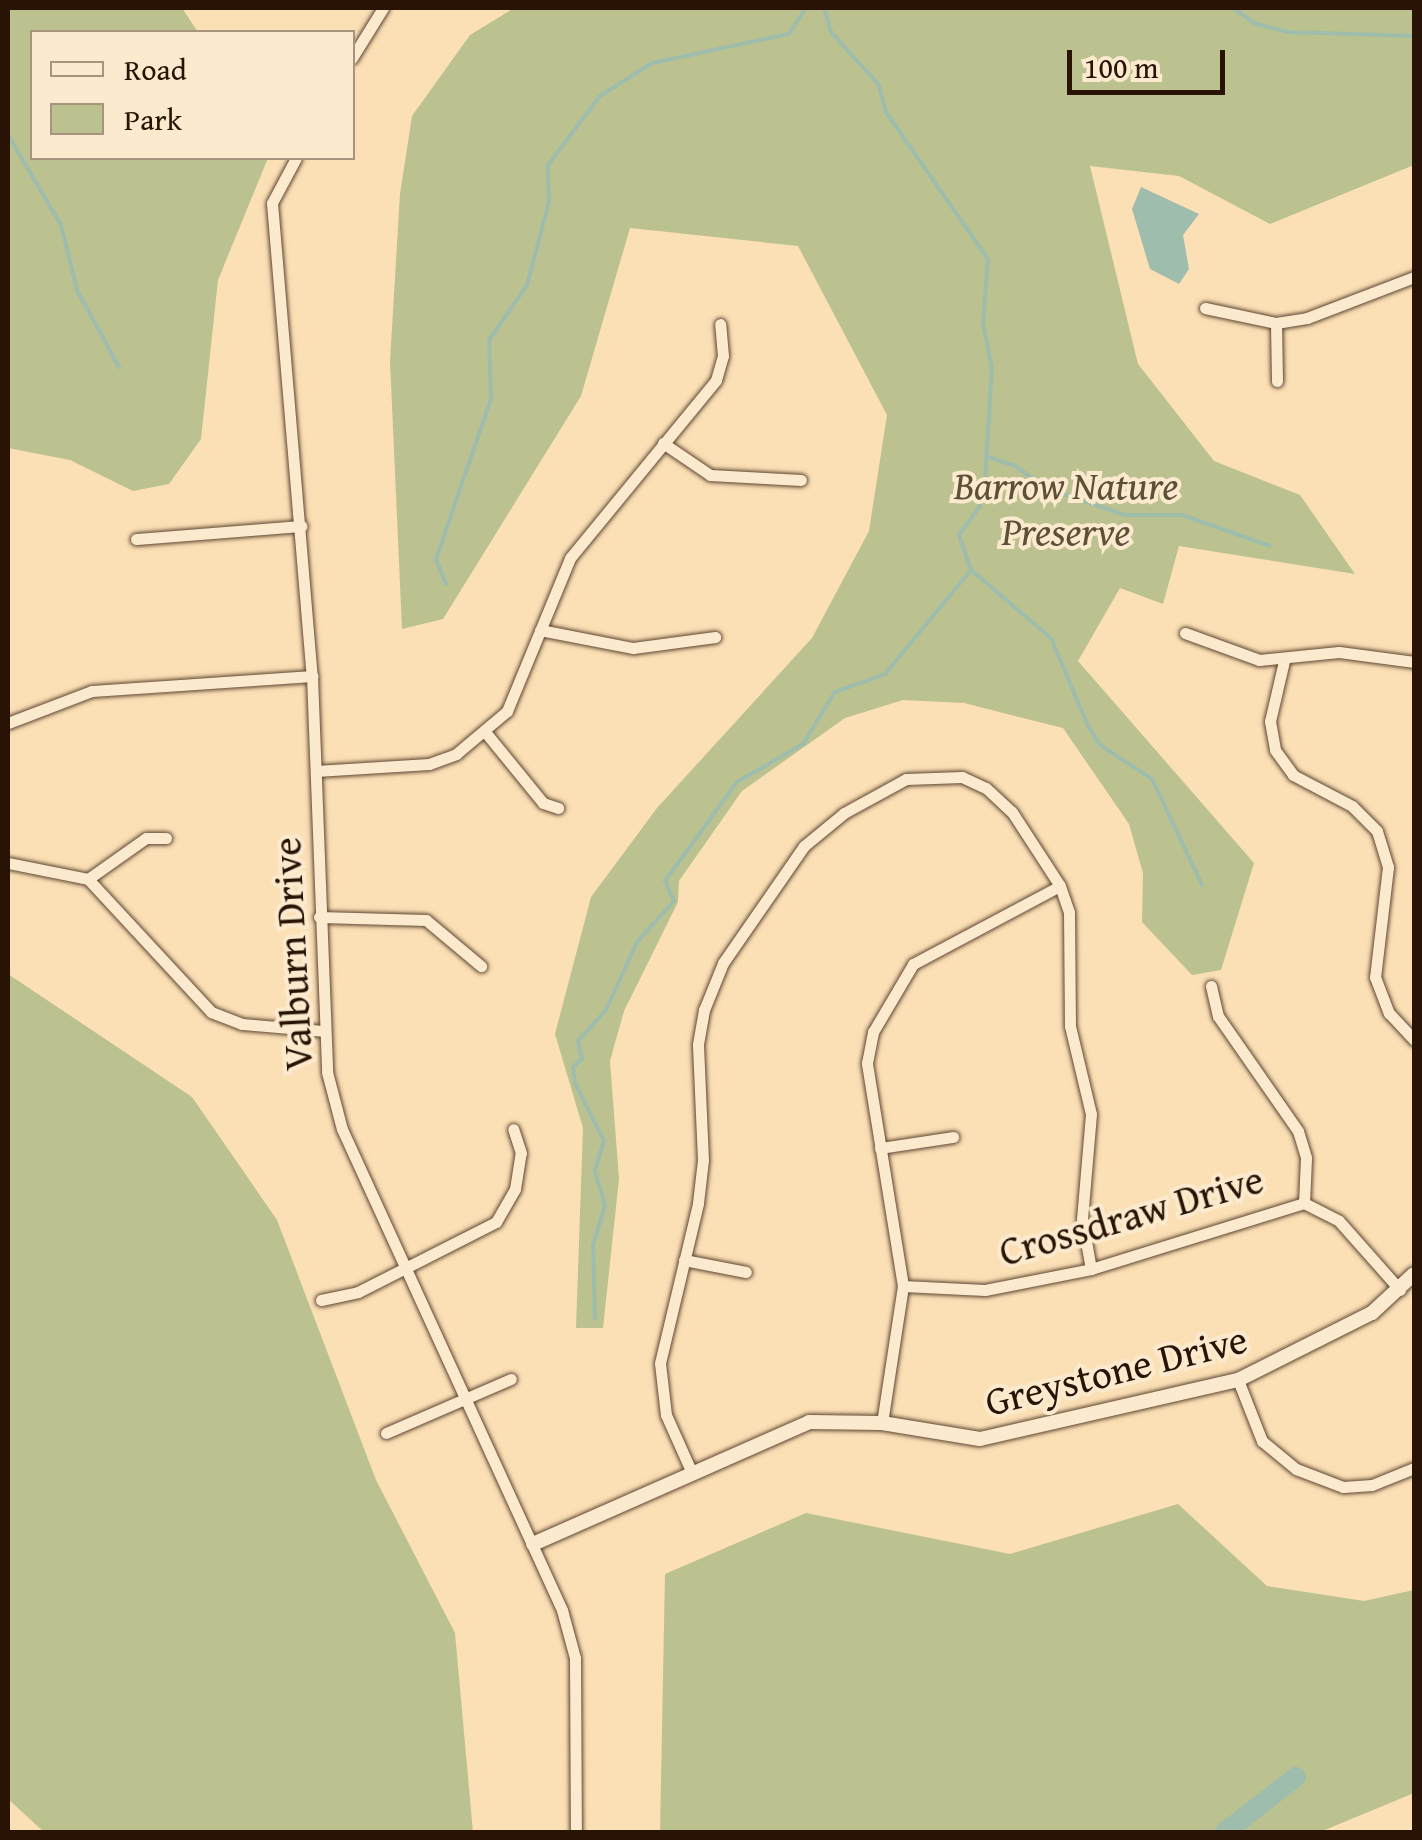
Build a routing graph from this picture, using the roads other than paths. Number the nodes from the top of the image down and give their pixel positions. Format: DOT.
graph roads {
  1 [pos="383,8"];
  2 [pos="355,53"];
  3 [pos="295,160"];
  4 [pos="1414,278"];
  5 [pos="1205,308"];
  6 [pos="1276,322"];
  7 [pos="720,324"];
  8 [pos="1277,381"];
  9 [pos="663,443"];
  10 [pos="801,480"];
  11 [pos="301,526"];
  12 [pos="136,538"];
  13 [pos="540,630"];
  14 [pos="1185,633"];
  15 [pos="715,637"];
  16 [pos="1284,661"];
  17 [pos="1414,662"];
  18 [pos="312,676"];
  19 [pos="8,723"];
  20 [pos="486,733"];
  21 [pos="316,771"];
  22 [pos="558,808"];
  23 [pos="166,838"];
  24 [pos="8,863"];
  25 [pos="88,878"];
  26 [pos="1060,886"];
  27 [pos="319,918"];
  28 [pos="481,966"];
  29 [pos="1211,986"];
  30 [pos="322,1032"];
  31 [pos="1414,1040"];
  32 [pos="513,1129"];
  33 [pos="953,1137"];
  34 [pos="880,1148"];
  35 [pos="1304,1203"];
  36 [pos="684,1260"];
  37 [pos="1091,1269"];
  38 [pos="404,1270"];
  39 [pos="746,1272"];
  40 [pos="1414,1274"];
  41 [pos="903,1286"];
  42 [pos="1400,1290"];
  43 [pos="321,1300"];
  44 [pos="511,1380"];
  45 [pos="1238,1380"];
  46 [pos="463,1398"];
  47 [pos="882,1423"];
  48 [pos="386,1433"];
  49 [pos="1414,1468"];
  50 [pos="692,1473"];
  51 [pos="533,1544"];
  52 [pos="576,1832"];
  1 -- 2 [label="street"];
  3 -- 11 [label="street, Valburn Drive"];
  4 -- 6 [label="street"];
  5 -- 6 [label="street"];
  6 -- 8 [label="street"];
  7 -- 9 [label="street"];
  9 -- 10 [label="street"];
  9 -- 13 [label="street"];
  11 -- 12 [label="street"];
  11 -- 18 [label="street, Valburn Drive"];
  13 -- 15 [label="street"];
  13 -- 20 [label="street"];
  14 -- 16 [label="street"];
  16 -- 17 [label="street"];
  16 -- 31 [label="street"];
  18 -- 19 [label="street"];
  18 -- 21 [label="street, Valburn Drive"];
  20 -- 21 [label="street"];
  20 -- 22 [label="street"];
  21 -- 27 [label="street, Valburn Drive"];
  23 -- 25 [label="street"];
  24 -- 25 [label="street"];
  25 -- 30 [label="street"];
  26 -- 34 [label="street"];
  26 -- 36 [label="street"];
  26 -- 37 [label="street"];
  27 -- 28 [label="street"];
  27 -- 30 [label="street, Valburn Drive"];
  29 -- 35 [label="street"];
  30 -- 38 [label="street, Valburn Drive"];
  32 -- 38 [label="street"];
  33 -- 34 [label="street"];
  34 -- 41 [label="street"];
  35 -- 37 [label="street, Crossdraw Drive"];
  35 -- 42 [label="street, Crossdraw Drive"];
  36 -- 39 [label="street"];
  36 -- 50 [label="street"];
  37 -- 41 [label="street, Crossdraw Drive"];
  38 -- 43 [label="street"];
  38 -- 46 [label="street, Valburn Drive"];
  40 -- 42 [label="street, Greystone Drive"];
  41 -- 47 [label="street"];
  42 -- 45 [label="street, Greystone Drive"];
  44 -- 46 [label="street"];
  45 -- 47 [label="street, Greystone Drive"];
  45 -- 49 [label="street"];
  46 -- 48 [label="street"];
  46 -- 51 [label="street, Valburn Drive"];
  47 -- 50 [label="street, Greystone Drive"];
  50 -- 51 [label="street, Greystone Drive"];
  51 -- 52 [label="street, Valburn Drive"];
}
